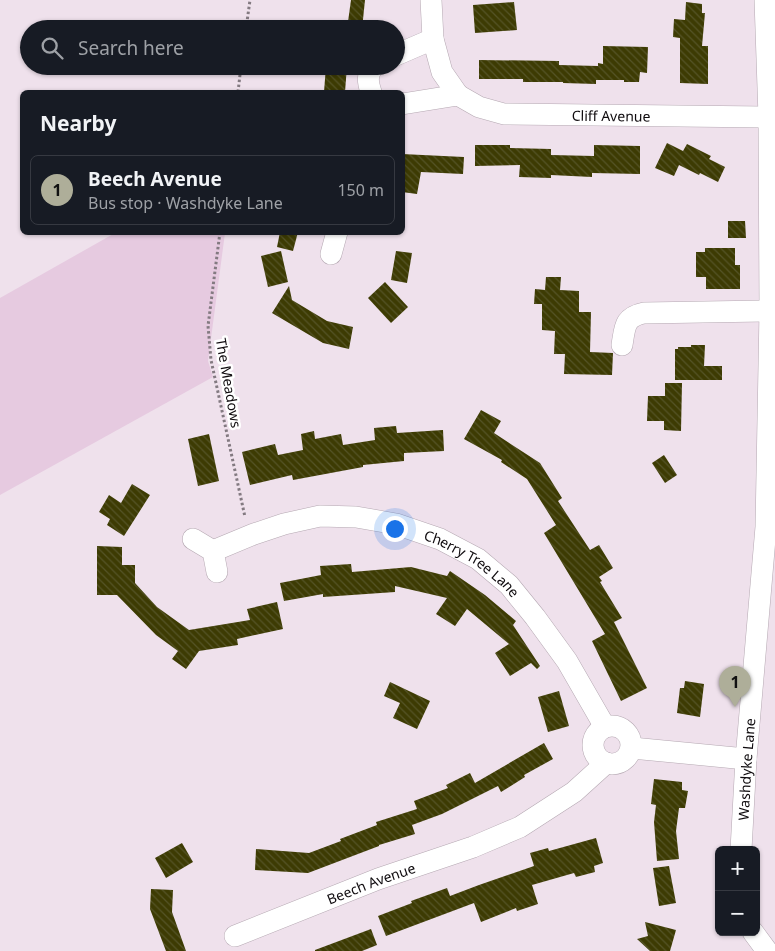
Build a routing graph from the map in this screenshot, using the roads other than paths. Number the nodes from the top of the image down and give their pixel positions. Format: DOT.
graph roads {
  1 [pos="431,0"];
  2 [pos="765,0"];
  3 [pos="433,39"];
  4 [pos="405,51"];
  5 [pos="369,75"];
  6 [pos="370,90"];
  7 [pos="458,95"];
  8 [pos="405,104"];
  9 [pos="769,118"];
  10 [pos="336,235"];
  11 [pos="331,254"];
  12 [pos="770,311"];
  13 [pos="622,345"];
  14 [pos="193,539"];
  15 [pos="213,551"];
  16 [pos="217,572"];
  17 [pos="605,727"];
  18 [pos="632,748"];
  19 [pos="746,759"];
  20 [pos="606,763"];
  21 [pos="740,846"];
  22 [pos="235,936"];
  23 [pos="756,936"];
  24 [pos="766,951"];
  1 -- 3 [label="street, Cliff Avenue"];
  2 -- 9 [label="street, Washdyke Lane"];
  3 -- 4 [label="street"];
  3 -- 7 [label="street, Cliff Avenue"];
  5 -- 6 [label="street"];
  7 -- 8 [label="street"];
  7 -- 9 [label="street, Cliff Avenue"];
  9 -- 12 [label="street, Washdyke Lane"];
  10 -- 11 [label="street"];
  12 -- 13 [label="street"];
  12 -- 19 [label="street, Washdyke Lane"];
  14 -- 15 [label="street"];
  15 -- 16 [label="street"];
  15 -- 17 [label="street, Cherry Tree Lane"];
  17 -- 18 [label="street"];
  17 -- 20 [label="street"];
  18 -- 19 [label="street"];
  18 -- 20 [label="street, Beech Avenue"];
  19 -- 21 [label="street, Washdyke Lane"];
  20 -- 22 [label="street, Beech Avenue"];
  23 -- 24 [label="street"];
}
